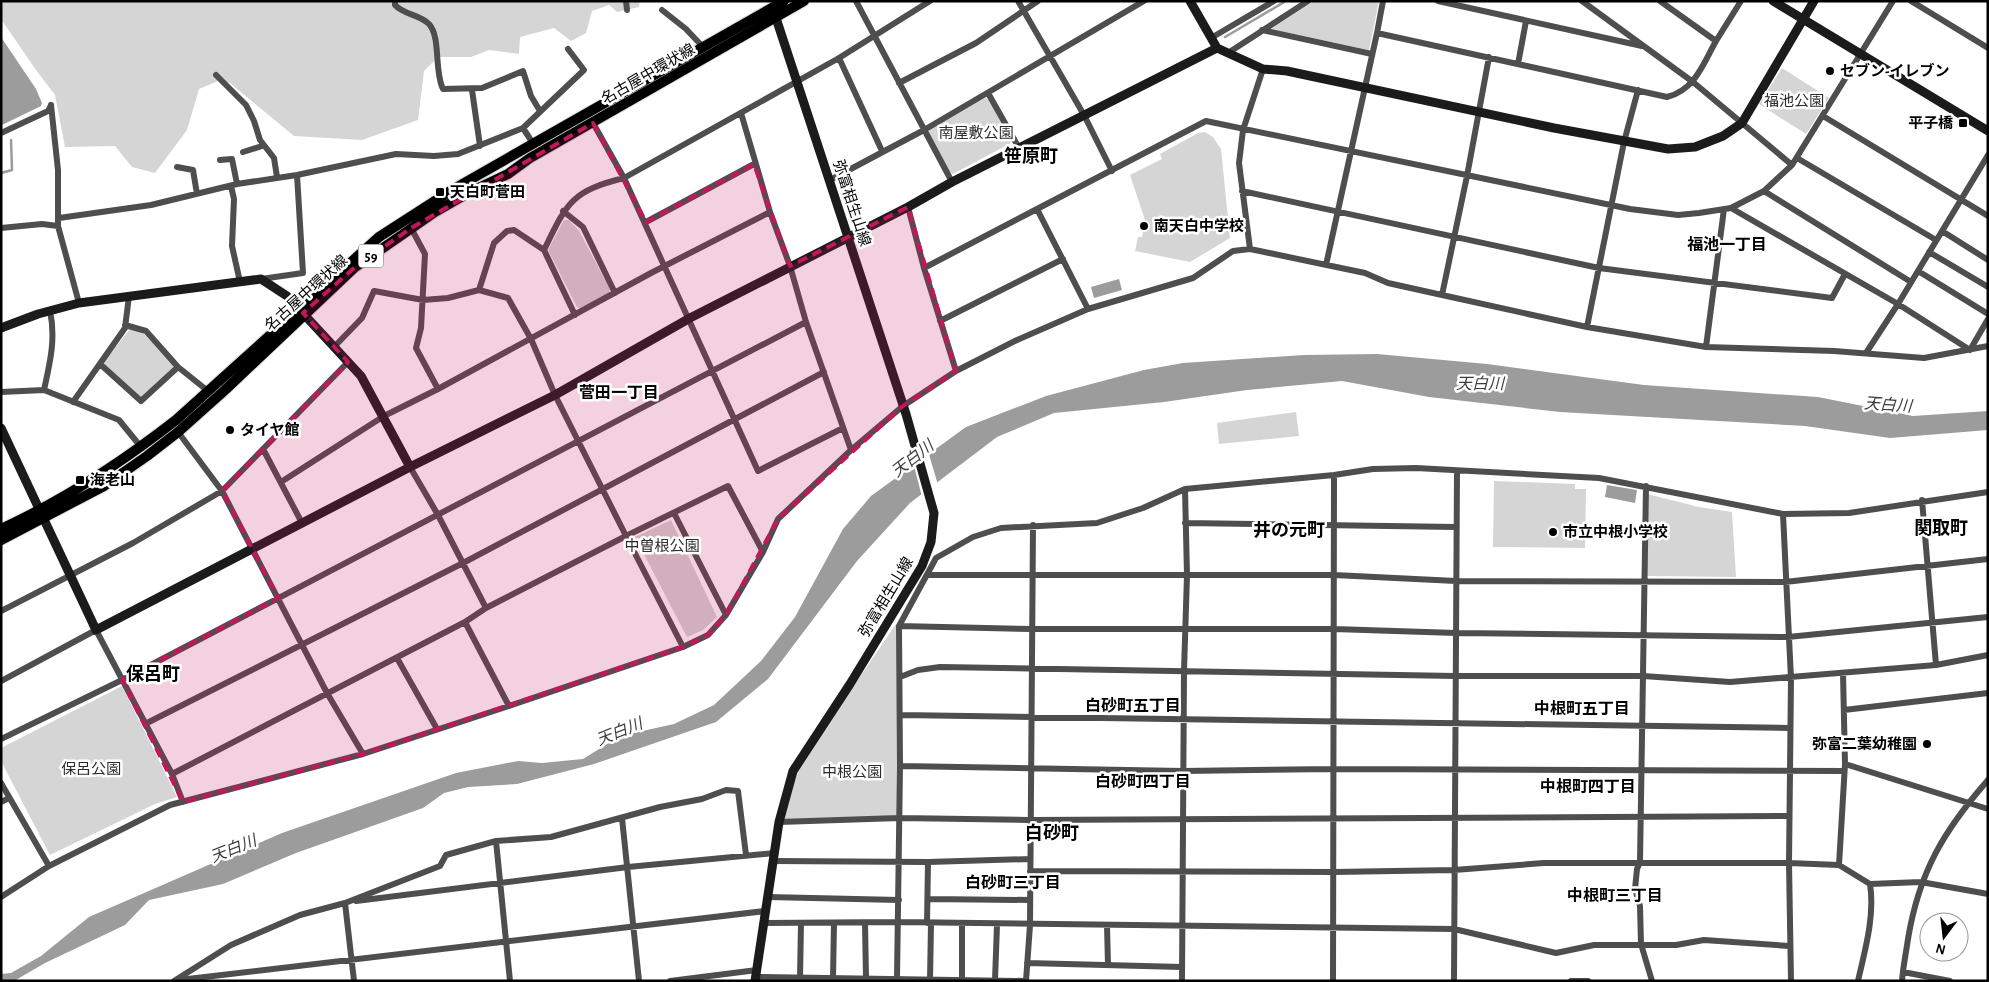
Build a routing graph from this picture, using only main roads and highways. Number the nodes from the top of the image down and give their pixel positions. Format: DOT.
graph roads {
  1 [pos="784,1"];
  2 [pos="804,1"];
  3 [pos="774,13"];
  4 [pos="301,311"];
  5 [pos="43,515"];
  6 [pos="1,529"];
  7 [pos="1,540"];
  1 -- 3 [label="main road, 名古屋中環状線 / 59"];
  2 -- 3 [label="main road, 名古屋中環状線 / 59"];
  3 -- 4 [label="main road, 名古屋中環状線 / 59"];
  3 -- 4 [label="main road, 名古屋中環状線 / 59"];
  4 -- 5 [label="main road, 名古屋中環状線 / 59"];
  4 -- 5 [label="main road, 名古屋中環状線 / 59"];
  5 -- 6 [label="main road, 名古屋中環状線 / 59"];
  5 -- 7 [label="main road, 名古屋中環状線 / 59"];
}
